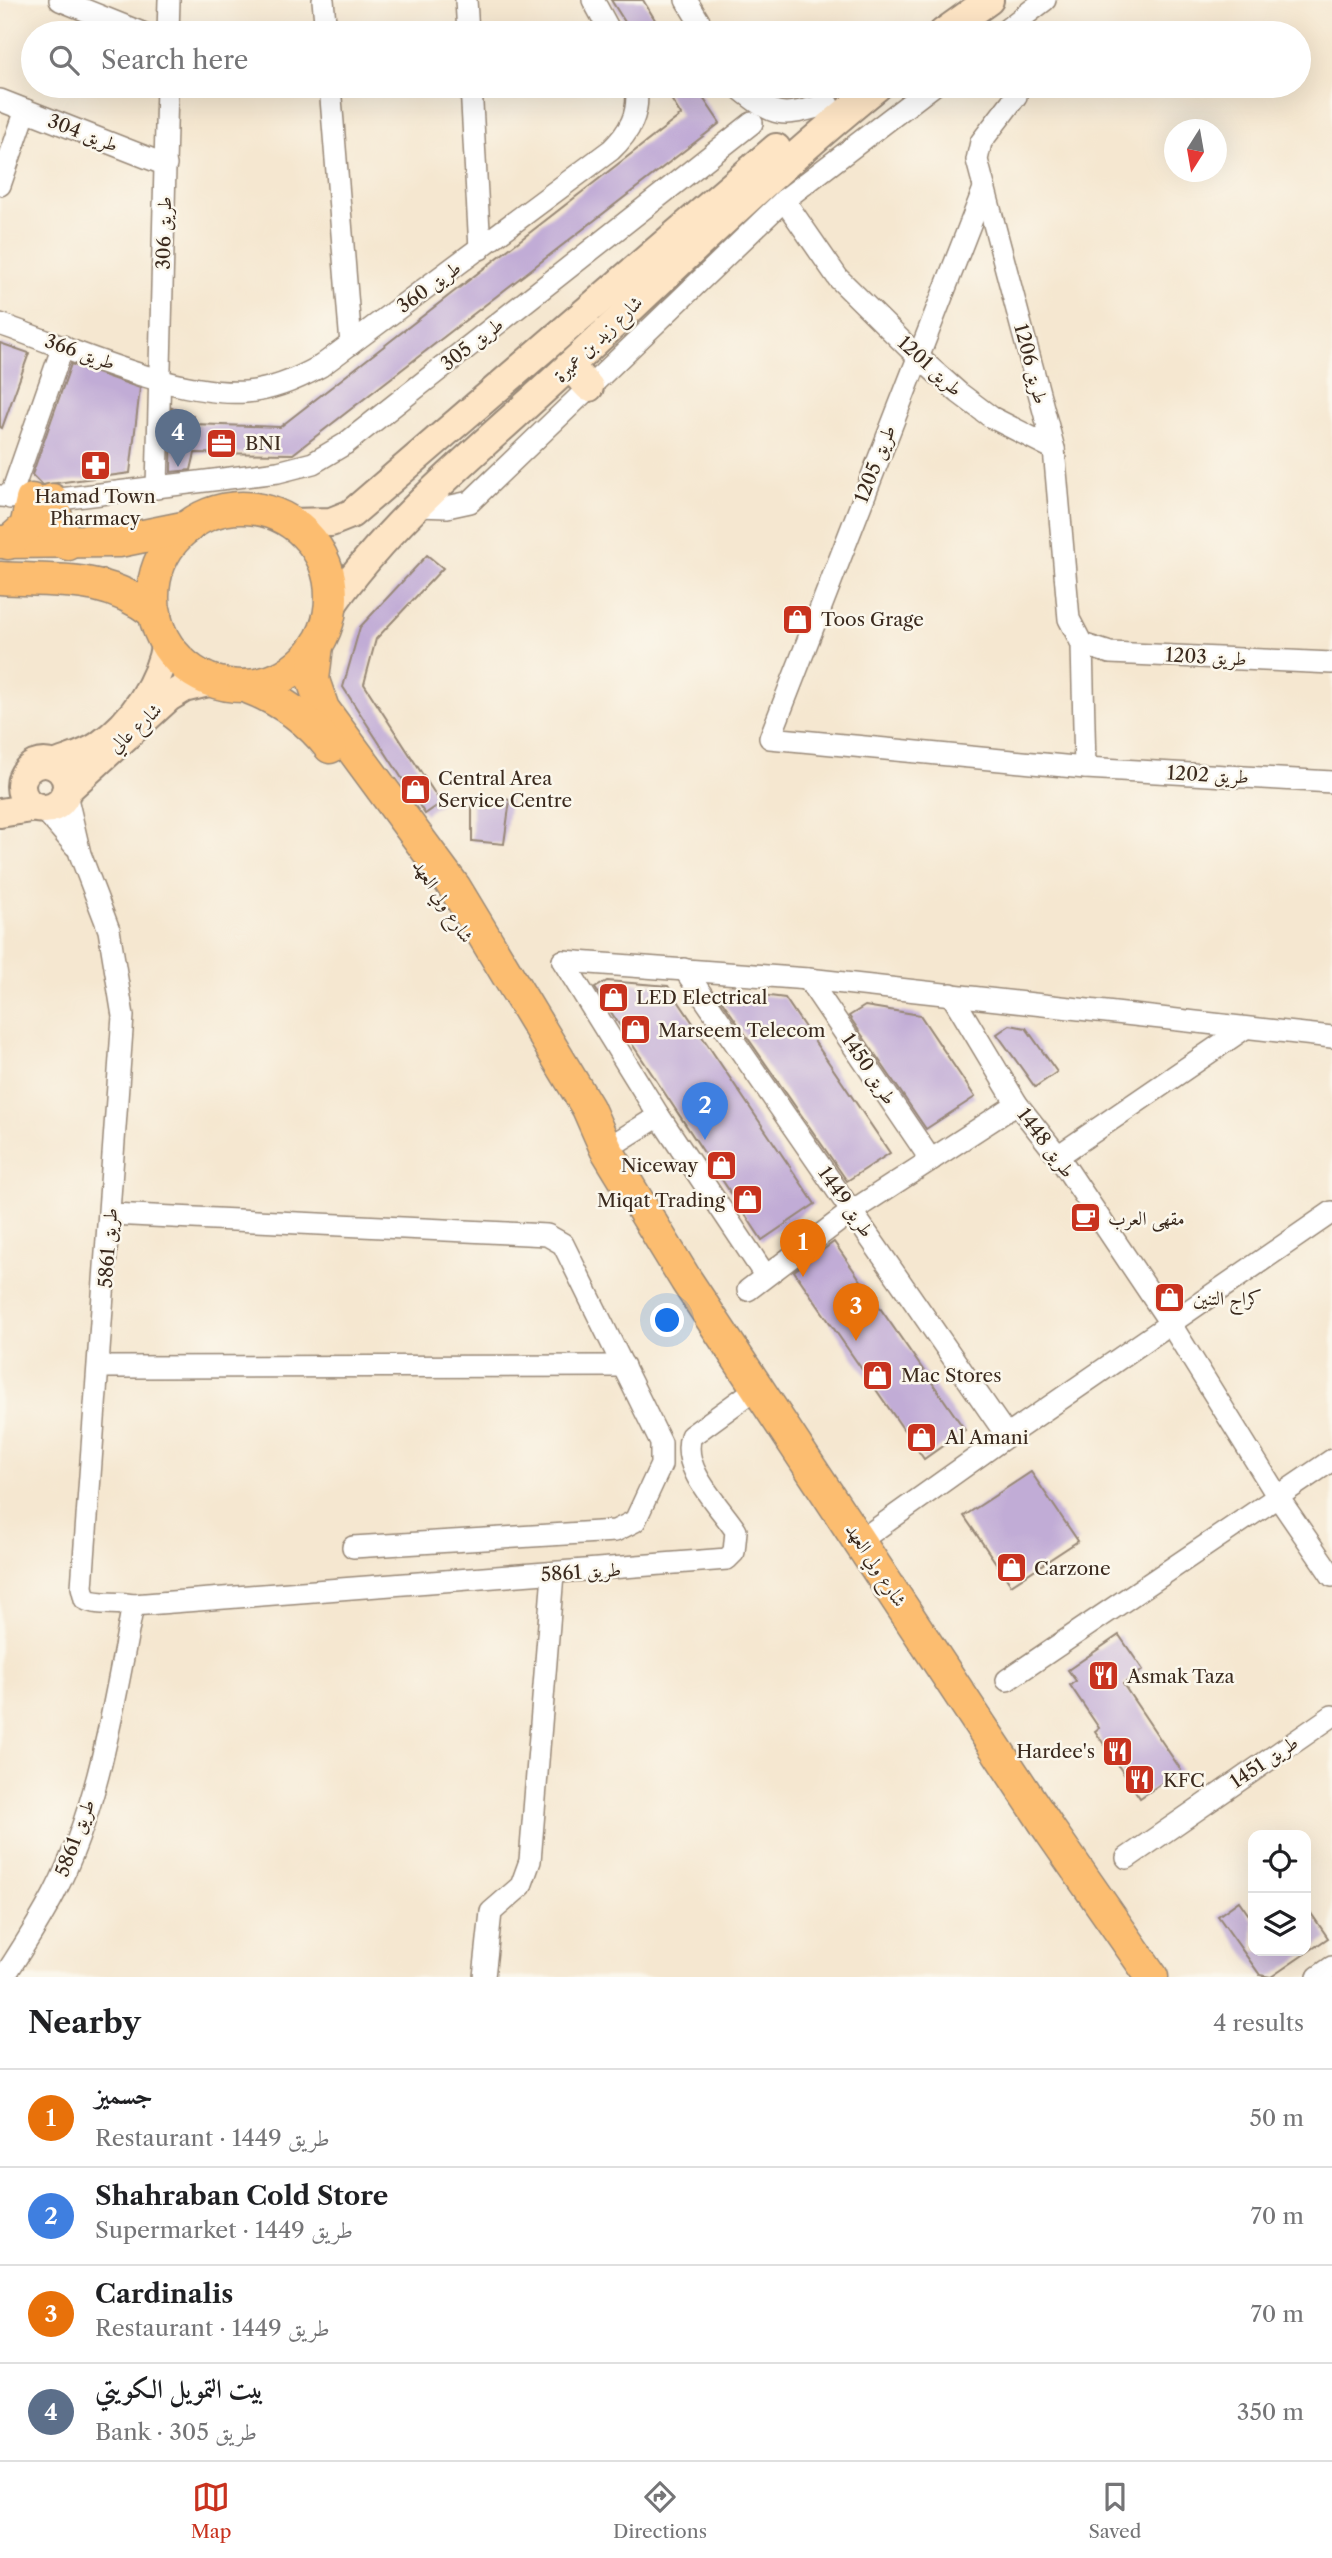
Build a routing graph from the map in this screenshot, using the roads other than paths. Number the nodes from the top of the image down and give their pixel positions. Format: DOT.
graph roads {
  1 [pos="60,0"];
  2 [pos="169,0"];
  3 [pos="323,0"];
  4 [pos="466,0"];
  5 [pos="593,0"];
  6 [pos="686,0"];
  7 [pos="964,0"];
  8 [pos="989,0"];
  9 [pos="1045,0"];
  10 [pos="112,21"];
  11 [pos="168,21"];
  12 [pos="325,21"];
  13 [pos="467,21"];
  14 [pos="604,21"];
  15 [pos="699,21"];
  16 [pos="936,21"];
  17 [pos="960,21"];
  18 [pos="1018,21"];
  19 [pos="167,98"];
  20 [pos="331,98"];
  21 [pos="472,98"];
  22 [pos="638,98"];
  23 [pos="742,98"];
  24 [pos="750,98"];
  25 [pos="835,98"];
  26 [pos="864,98"];
  27 [pos="917,98"];
  28 [pos="1015,98"];
  29 [pos="0,100"];
  30 [pos="828,104"];
  31 [pos="26,110"];
  32 [pos="752,123"];
  33 [pos="756,164"];
  34 [pos="166,165"];
  35 [pos="0,185"];
  36 [pos="983,191"];
  37 [pos="784,200"];
  38 [pos="480,249"];
  39 [pos="0,324"];
  40 [pos="351,344"];
  41 [pos="63,346"];
  42 [pos="916,355"];
  43 [pos="569,366"];
  44 [pos="161,380"];
  45 [pos="590,387"];
  46 [pos="1054,449"];
  47 [pos="157,488"];
  48 [pos="24,499"];
  49 [pos="418,506"];
  50 [pos="291,523"];
  51 [pos="188,527"];
  52 [pos="4,543"];
  53 [pos="68,544"];
  54 [pos="0,578"];
  55 [pos="331,606"];
  56 [pos="155,613"];
  57 [pos="166,642"];
  58 [pos="1082,644"];
  59 [pos="317,645"];
  60 [pos="1332,663"];
  61 [pos="213,681"];
  62 [pos="245,686"];
  63 [pos="769,738"];
  64 [pos="110,744"];
  65 [pos="54,765"];
  66 [pos="1085,768"];
  67 [pos="1332,782"];
  68 [pos="12,783"];
  69 [pos="53,800"];
  70 [pos="0,813"];
  71 [pos="684,969"];
  72 [pos="808,978"];
  73 [pos="951,994"];
  74 [pos="1245,1028"];
  75 [pos="1332,1037"];
  76 [pos="1017,1104"];
  77 [pos="659,1116"];
  78 [pos="606,1149"];
  79 [pos="1058,1156"];
  80 [pos="931,1160"];
  81 [pos="852,1210"];
  82 [pos="1332,1212"];
  83 [pos="111,1214"];
  84 [pos="765,1275"];
  85 [pos="748,1290"];
  86 [pos="1170,1322"];
  87 [pos="624,1366"];
  88 [pos="99,1367"];
  89 [pos="757,1388"];
  90 [pos="1007,1436"];
  91 [pos="1332,1460"];
  92 [pos="1278,1497"];
  93 [pos="861,1540"];
  94 [pos="353,1547"];
  95 [pos="554,1574"];
  96 [pos="1332,1576"];
  97 [pos="132,1605"];
  98 [pos="1007,1679"];
  99 [pos="1332,1716"];
  100 [pos="1127,1858"];
  101 [pos="1332,1967"];
  102 [pos="4,1977"];
  103 [pos="484,1977"];
  104 [pos="1152,1977"];
  105 [pos="1318,1977"];
  1 -- 10 [label="street"];
  2 -- 11 [label="street"];
  3 -- 12 [label="street"];
  4 -- 13 [label="street"];
  5 -- 14 [label="street"];
  6 -- 15 [label="street"];
  7 -- 16 [label="street"];
  8 -- 17 [label="street"];
  9 -- 18 [label="street"];
  19 -- 34 [label="street, طريق 306"];
  20 -- 40 [label="street"];
  21 -- 38 [label="street"];
  22 -- 38 [label="street, طريق 360"];
  23 -- 32 [label="street"];
  24 -- 30 [label="street"];
  25 -- 30 [label="street, شارع زيد بن عميرة"];
  26 -- 43 [label="street, شارع زيد بن عميرة"];
  27 -- 37 [label="street"];
  28 -- 36 [label="street, طريق 1206"];
  29 -- 31 [label="street, طريق 304"];
  30 -- 33 [label="street, شارع زيد بن عميرة"];
  31 -- 34 [label="street, طريق 304"];
  31 -- 35 [label="street"];
  32 -- 33 [label="street"];
  32 -- 47 [label="street, طريق 305"];
  33 -- 50 [label="street, شارع زيد بن عميرة"];
  34 -- 44 [label="street, طريق 306"];
  36 -- 42 [label="street, طريق 1205"];
  36 -- 46 [label="street, طريق 1206"];
  37 -- 42 [label="street, طريق 1201"];
  37 -- 45 [label="street"];
  38 -- 40 [label="street, طريق 360"];
  39 -- 41 [label="street, طريق 366"];
  40 -- 44 [label="street, طريق 360"];
  41 -- 44 [label="street, طريق 366"];
  41 -- 48 [label="street"];
  42 -- 46 [label="street, طريق 1201"];
  42 -- 63 [label="street, طريق 1205"];
  43 -- 45 [label="street"];
  43 -- 49 [label="street, شارع زيد بن عميرة"];
  44 -- 47 [label="street"];
  45 -- 49 [label="street"];
  46 -- 58 [label="street, طريق 1206"];
  47 -- 48 [label="street, طريق 305"];
  48 -- 52 [label="main road"];
  48 -- 53 [label="main road"];
  49 -- 55 [label="street, شارع زيد بن عميرة"];
  50 -- 51 [label="main road"];
  50 -- 55 [label="main road"];
  51 -- 53 [label="main road"];
  51 -- 56 [label="main road"];
  52 -- 53 [label="main road"];
  54 -- 56 [label="main road"];
  55 -- 59 [label="main road"];
  56 -- 57 [label="main road"];
  57 -- 61 [label="main road"];
  57 -- 64 [label="street, شارع عالي"];
  58 -- 60 [label="street, طريق 1203"];
  58 -- 66 [label="street"];
  59 -- 62 [label="main road"];
  59 -- 78 [label="main road, شارع ولي العهد"];
  61 -- 62 [label="main road"];
  61 -- 64 [label="street, شارع عالي"];
  62 -- 78 [label="main road, شارع ولي العهد"];
  63 -- 66 [label="street, طريق 1202"];
  64 -- 65 [label="street, شارع عالي"];
  64 -- 69 [label="street, شارع عالي"];
  65 -- 68 [label="street, شارع عالي"];
  65 -- 69 [label="street"];
  66 -- 67 [label="street, طريق 1202"];
  68 -- 69 [label="street"];
  69 -- 70 [label="street"];
  69 -- 83 [label="street, طريق 5861"];
  71 -- 72 [label="street"];
  71 -- 77 [label="street"];
  71 -- 81 [label="street, طريق 1449"];
  72 -- 73 [label="street"];
  72 -- 80 [label="street, طريق 1450"];
  73 -- 74 [label="street"];
  73 -- 76 [label="street, طريق 1448"];
  74 -- 75 [label="street"];
  74 -- 79 [label="street"];
  76 -- 79 [label="street, طريق 1448"];
  76 -- 80 [label="street"];
  77 -- 78 [label="street"];
  77 -- 84 [label="street"];
  78 -- 89 [label="main road, شارع ولي العهد"];
  79 -- 86 [label="street, طريق 1448"];
  80 -- 81 [label="street"];
  81 -- 84 [label="street"];
  81 -- 90 [label="street, طريق 1449"];
  82 -- 86 [label="street"];
  83 -- 87 [label="street"];
  83 -- 88 [label="street, طريق 5861"];
  84 -- 85 [label="street"];
  86 -- 90 [label="street"];
  86 -- 92 [label="street, طريق 1448"];
  87 -- 88 [label="street"];
  87 -- 94 [label="street"];
  88 -- 97 [label="street, طريق 5861"];
  89 -- 93 [label="main road, شارع ولي العهد"];
  89 -- 95 [label="street, طريق 5861"];
  90 -- 93 [label="street"];
  91 -- 92 [label="street"];
  92 -- 96 [label="street, طريق 1448"];
  92 -- 98 [label="street"];
  93 -- 104 [label="main road, شارع ولي العهد"];
  95 -- 97 [label="street, طريق 5861"];
  95 -- 103 [label="street"];
  97 -- 102 [label="street, طريق 5861"];
  99 -- 100 [label="street, طريق 1451"];
  101 -- 105 [label="street"];
}
